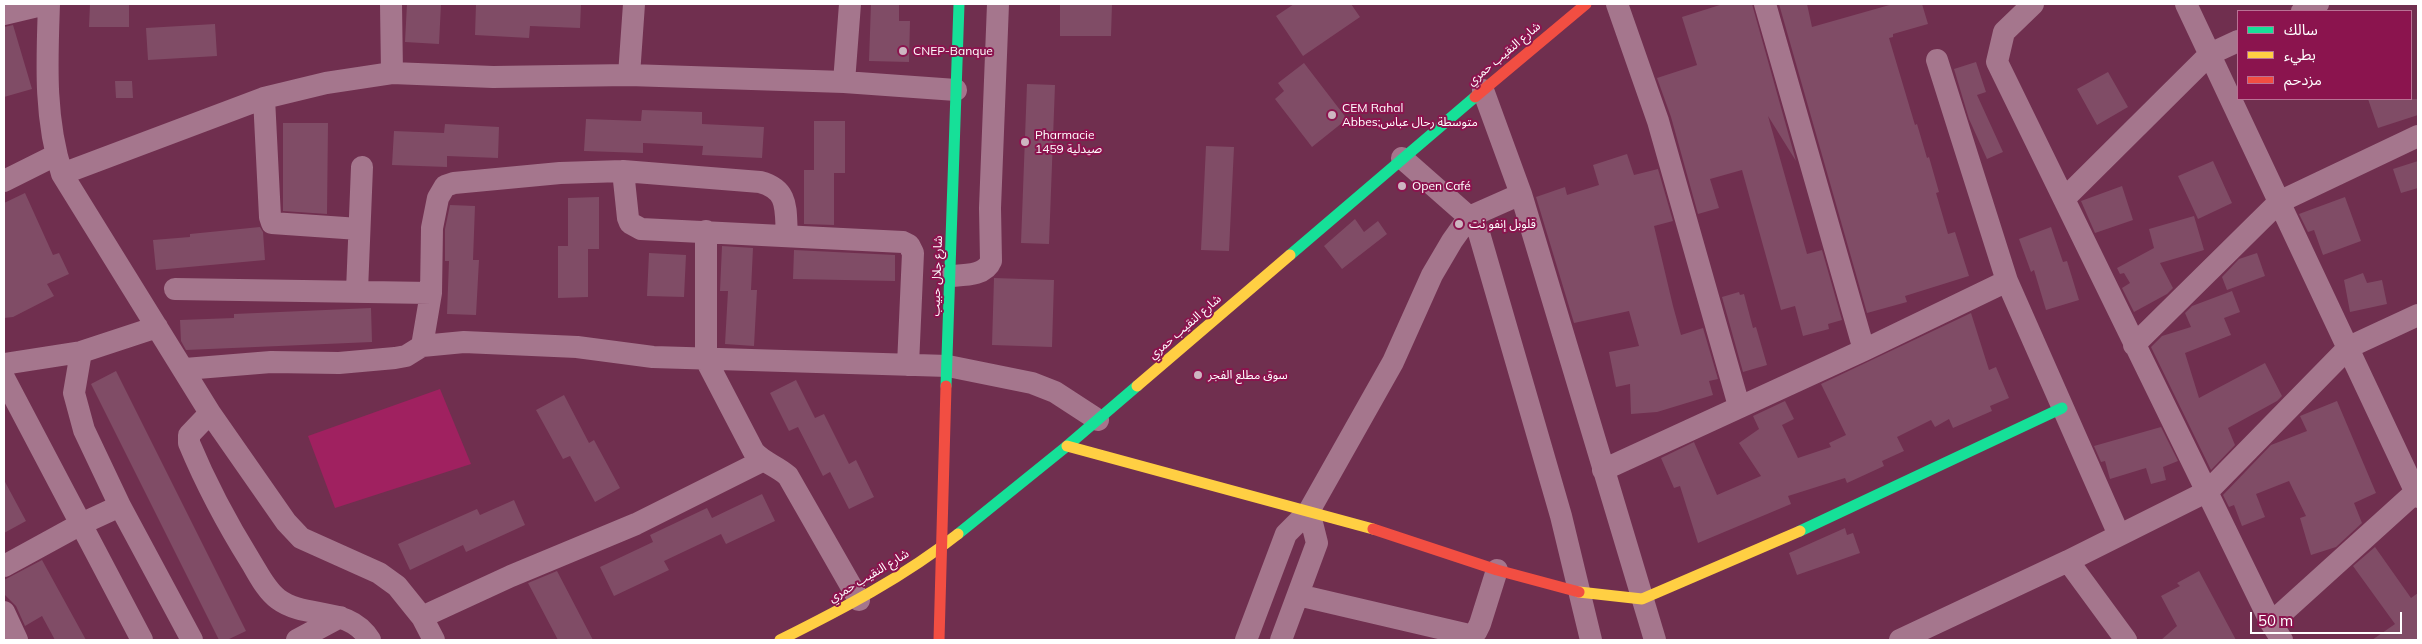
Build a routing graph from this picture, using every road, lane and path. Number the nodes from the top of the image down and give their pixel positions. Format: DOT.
graph roads {
  1 [pos="48,4"];
  2 [pos="391,4"];
  3 [pos="634,4"];
  4 [pos="850,4"];
  5 [pos="959,4"];
  6 [pos="998,4"];
  7 [pos="1586,4"];
  8 [pos="1617,4"];
  9 [pos="1766,4"];
  10 [pos="2034,4"];
  11 [pos="2186,4"];
  12 [pos="2318,4"];
  13 [pos="14,9"];
  14 [pos="2304,10"];
  15 [pos="2237,41"];
  16 [pos="2210,54"];
  17 [pos="1936,60"];
  18 [pos="392,73"];
  19 [pos="630,74"];
  20 [pos="844,82"];
  21 [pos="956,90"];
  22 [pos="1483,90"];
  23 [pos="264,98"];
  24 [pos="2418,136"];
  25 [pos="1402,158"];
  26 [pos="59,164"];
  27 [pos="362,167"];
  28 [pos="623,170"];
  29 [pos="4,181"];
  30 [pos="1521,194"];
  31 [pos="2064,199"];
  32 [pos="2279,202"];
  33 [pos="1469,217"];
  34 [pos="359,229"];
  35 [pos="706,231"];
  36 [pos="787,236"];
  37 [pos="950,276"];
  38 [pos="2006,281"];
  39 [pos="175,289"];
  40 [pos="357,291"];
  41 [pos="431,292"];
  42 [pos="2418,315"];
  43 [pos="157,327"];
  44 [pos="2134,345"];
  45 [pos="422,346"];
  46 [pos="2349,347"];
  47 [pos="1864,350"];
  48 [pos="80,352"];
  49 [pos="706,360"];
  50 [pos="4,364"];
  51 [pos="908,365"];
  52 [pos="948,366"];
  53 [pos="185,369"];
  54 [pos="4,378"];
  55 [pos="1739,406"];
  56 [pos="2062,408"];
  57 [pos="210,413"];
  58 [pos="1098,420"];
  59 [pos="1068,446"];
  60 [pos="762,461"];
  61 [pos="1602,470"];
  62 [pos="2208,491"];
  63 [pos="2417,493"];
  64 [pos="120,506"];
  65 [pos="1309,511"];
  66 [pos="81,524"];
  67 [pos="2118,535"];
  68 [pos="940,548"];
  69 [pos="2068,561"];
  70 [pos="4,566"];
  71 [pos="1498,570"];
  72 [pos="1579,592"];
  73 [pos="1298,595"];
  74 [pos="1642,599"];
  75 [pos="859,600"];
  76 [pos="4,612"];
  77 [pos="340,617"];
  78 [pos="422,617"];
  79 [pos="2276,632"];
  80 [pos="1909,638"];
  81 [pos="17,640"];
  82 [pos="142,640"];
  83 [pos="192,640"];
  84 [pos="297,640"];
  85 [pos="370,640"];
  86 [pos="434,640"];
  87 [pos="780,640"];
  88 [pos="939,640"];
  89 [pos="1246,640"];
  90 [pos="1281,640"];
  91 [pos="1591,640"];
  92 [pos="1656,640"];
  93 [pos="2126,640"];
  1 -- 13 [label="street"];
  1 -- 26 [label="street"];
  2 -- 18 [label="street"];
  3 -- 19 [label="street"];
  4 -- 20 [label="street"];
  5 -- 21 [label="street, شارع جلال حبيب"];
  6 -- 37 [label="street"];
  7 -- 22 [label="street, شارع النقيب حمري"];
  8 -- 55 [label="street"];
  9 -- 47 [label="street"];
  10 -- 31 [label="street"];
  11 -- 16 [label="street"];
  12 -- 14 [label="street"];
  15 -- 16 [label="street"];
  16 -- 31 [label="street"];
  16 -- 32 [label="street"];
  17 -- 38 [label="street"];
  18 -- 19 [label="street"];
  18 -- 23 [label="street"];
  19 -- 20 [label="street"];
  20 -- 21 [label="street"];
  21 -- 37 [label="street, شارع جلال حبيب"];
  22 -- 25 [label="street, شارع النقيب حمري"];
  22 -- 30 [label="street"];
  23 -- 26 [label="street"];
  23 -- 34 [label="street"];
  24 -- 32 [label="street"];
  25 -- 33 [label="street"];
  25 -- 58 [label="street, شارع النقيب حمري"];
  26 -- 29 [label="street"];
  26 -- 43 [label="street"];
  27 -- 34 [label="street"];
  28 -- 35 [label="street"];
  28 -- 36 [label="street"];
  28 -- 41 [label="street"];
  30 -- 33 [label="street"];
  30 -- 61 [label="street"];
  31 -- 44 [label="street"];
  32 -- 44 [label="street"];
  32 -- 46 [label="street"];
  33 -- 65 [label="street"];
  33 -- 72 [label="street"];
  34 -- 40 [label="street"];
  35 -- 36 [label="street"];
  35 -- 49 [label="street"];
  36 -- 51 [label="street"];
  37 -- 52 [label="street, شارع جلال حبيب"];
  38 -- 47 [label="street"];
  38 -- 56 [label="street"];
  39 -- 40 [label="street"];
  40 -- 41 [label="street"];
  41 -- 45 [label="street"];
  42 -- 46 [label="street"];
  43 -- 48 [label="street"];
  43 -- 53 [label="street"];
  44 -- 62 [label="street"];
  45 -- 49 [label="street"];
  45 -- 53 [label="street"];
  46 -- 62 [label="street"];
  46 -- 63 [label="street"];
  47 -- 55 [label="street"];
  48 -- 50 [label="street"];
  48 -- 64 [label="street"];
  49 -- 51 [label="street"];
  49 -- 60 [label="street"];
  51 -- 52 [label="street"];
  52 -- 58 [label="street"];
  52 -- 68 [label="street, شارع جلال حبيب"];
  53 -- 57 [label="street"];
  54 -- 66 [label="street"];
  55 -- 61 [label="street"];
  56 -- 67 [label="street"];
  56 -- 74 [label="street"];
  57 -- 77 [label="street"];
  57 -- 78 [label="street"];
  58 -- 59 [label="street, شارع النقيب حمري"];
  59 -- 65 [label="street"];
  59 -- 68 [label="street, شارع النقيب حمري"];
  60 -- 75 [label="street"];
  60 -- 78 [label="street"];
  61 -- 74 [label="street"];
  62 -- 67 [label="street"];
  62 -- 79 [label="street"];
  63 -- 79 [label="street"];
  64 -- 66 [label="street"];
  64 -- 83 [label="street"];
  65 -- 71 [label="street"];
  65 -- 73 [label="street"];
  65 -- 89 [label="street"];
  66 -- 70 [label="street"];
  66 -- 82 [label="street"];
  67 -- 69 [label="street"];
  68 -- 75 [label="street, شارع النقيب حمري"];
  68 -- 88 [label="street, شارع جلال حبيب"];
  69 -- 80 [label="street"];
  69 -- 93 [label="street"];
  71 -- 72 [label="street"];
  71 -- 73 [label="street"];
  72 -- 74 [label="street"];
  72 -- 91 [label="street"];
  73 -- 90 [label="street"];
  74 -- 92 [label="street"];
  75 -- 87 [label="street, شارع النقيب حمري"];
  76 -- 81 [label="street"];
  77 -- 84 [label="street"];
  77 -- 85 [label="street"];
  78 -- 86 [label="street"];
}
